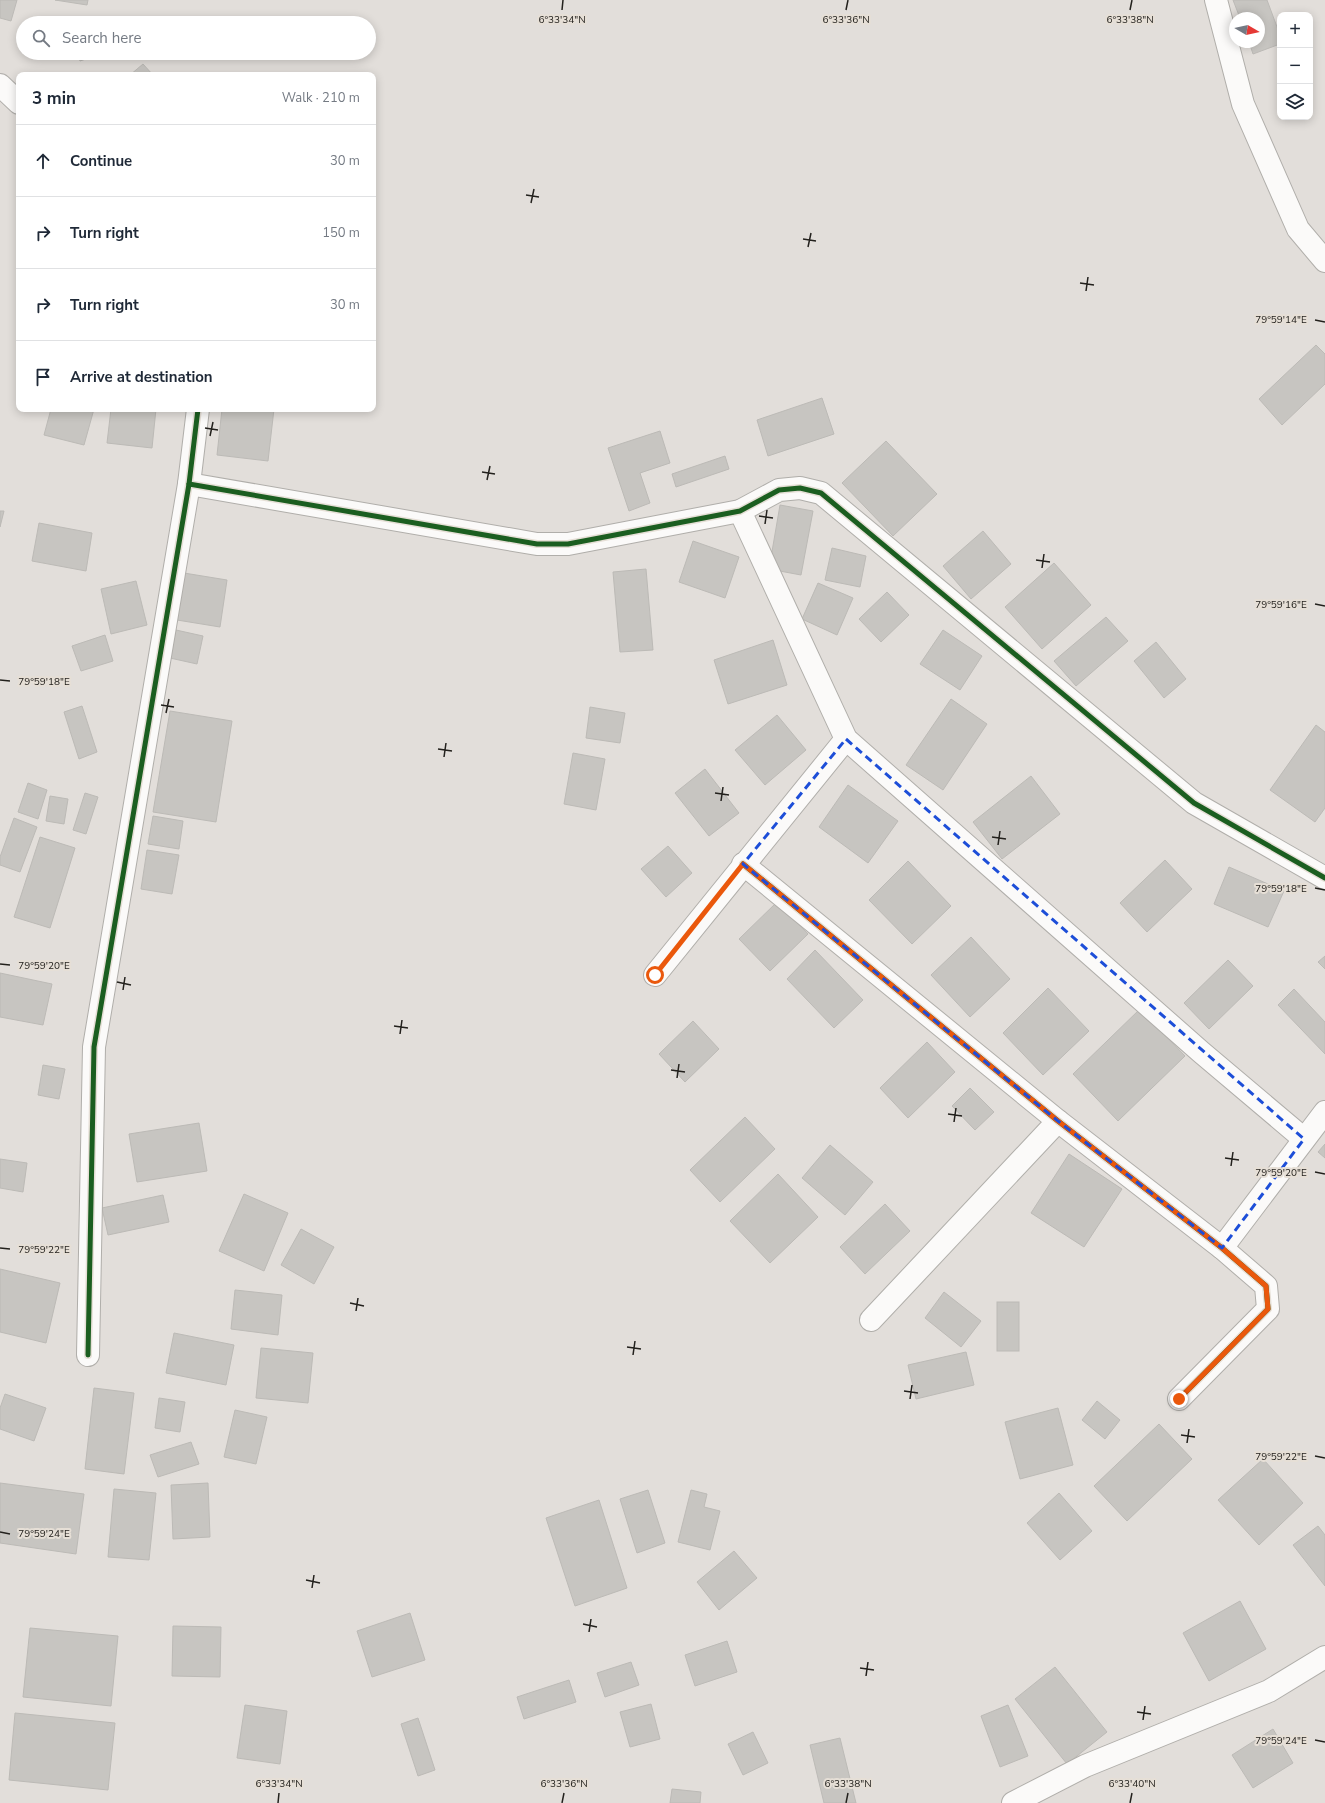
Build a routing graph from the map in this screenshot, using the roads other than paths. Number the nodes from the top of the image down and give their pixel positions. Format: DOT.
graph roads {
  1 [pos="1216,0"];
  2 [pos="0,85"];
  3 [pos="16,100"];
  4 [pos="1325,262"];
  5 [pos="198,412"];
  6 [pos="188,484"];
  7 [pos="740,511"];
  8 [pos="846,740"];
  9 [pos="743,864"];
  10 [pos="1325,878"];
  11 [pos="655,975"];
  12 [pos="1325,1112"];
  13 [pos="1058,1121"];
  14 [pos="1304,1139"];
  15 [pos="1222,1248"];
  16 [pos="871,1320"];
  17 [pos="88,1355"];
  18 [pos="1179,1399"];
  19 [pos="1325,1657"];
  20 [pos="1013,1803"];
  1 -- 4 [label="street"];
  2 -- 3 [label="street"];
  5 -- 6 [label="street"];
  6 -- 7 [label="street"];
  6 -- 17 [label="street"];
  7 -- 8 [label="street"];
  7 -- 10 [label="street"];
  8 -- 9 [label="street"];
  8 -- 14 [label="street"];
  9 -- 11 [label="street"];
  9 -- 13 [label="street"];
  12 -- 14 [label="street"];
  13 -- 15 [label="street"];
  13 -- 16 [label="street"];
  14 -- 15 [label="street"];
  15 -- 18 [label="street"];
  19 -- 20 [label="street"];
}
